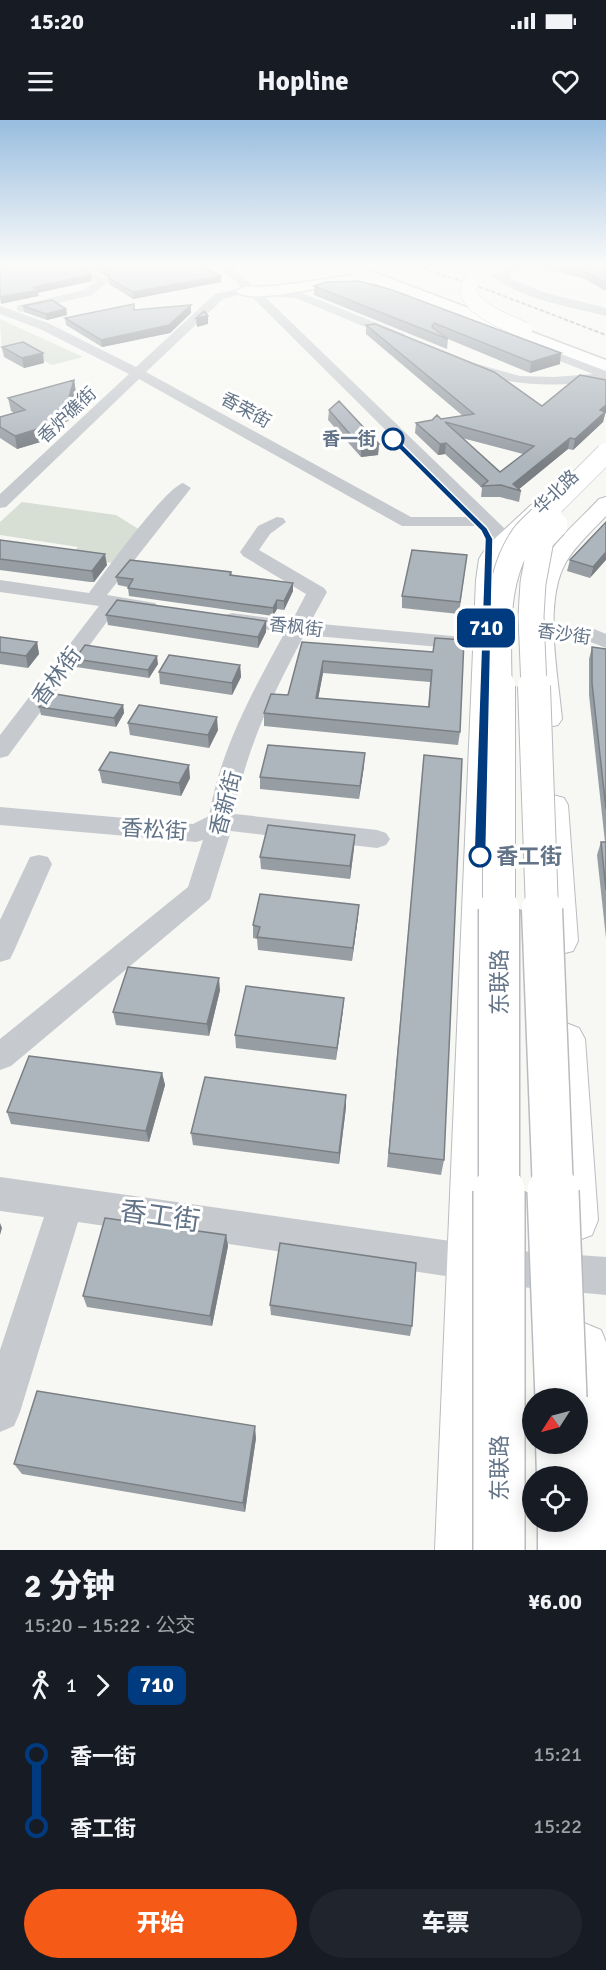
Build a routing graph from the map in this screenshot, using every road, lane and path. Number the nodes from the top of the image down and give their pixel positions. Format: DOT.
graph roads {
  1 [pos="53,331"];
  2 [pos="182,331"];
  3 [pos="287,331"];
  4 [pos="288,331"];
  5 [pos="385,331"];
  6 [pos="490,331"];
  7 [pos="514,331"];
  8 [pos="527,331"];
  9 [pos="550,331"];
  10 [pos="556,331"];
  11 [pos="408,340"];
  12 [pos="606,351"];
  13 [pos="606,358"];
  14 [pos="462,363"];
  15 [pos="606,366"];
  16 [pos="138,373"];
  17 [pos="606,375"];
  18 [pos="606,444"];
  19 [pos="606,453"];
  20 [pos="606,472"];
  21 [pos="183,488"];
  22 [pos="0,503"];
  23 [pos="606,503"];
  24 [pos="277,522"];
  25 [pos="477,522"];
  26 [pos="498,549"];
  27 [pos="545,584"];
  28 [pos="0,586"];
  29 [pos="103,601"];
  30 [pos="170,610"];
  31 [pos="216,617"];
  32 [pos="606,625"];
  33 [pos="299,628"];
  34 [pos="543,630"];
  35 [pos="587,633"];
  36 [pos="486,635"];
  37 [pos="606,642"];
  38 [pos="0,751"];
  39 [pos="0,816"];
  40 [pos="221,821"];
  41 [pos="377,839"];
  42 [pos="39,864"];
  43 [pos="0,951"];
  44 [pos="0,1057"];
  45 [pos="0,1194"];
  46 [pos="66,1202"];
  47 [pos="469,1262"];
  48 [pos="593,1275"];
  49 [pos="561,1388"];
  50 [pos="0,1412"];
  51 [pos="566,1532"];
  52 [pos="462,1550"];
  53 [pos="498,1550"];
  54 [pos="567,1550"];
  55 [pos="596,1550"];
  1 -- 16 [label="street, 香荣街"];
  2 -- 16 [label="street, 香炉礁街"];
  3 -- 26 [label="street"];
  4 -- 25 [label="street"];
  5 -- 11 [label="street"];
  6 -- 17 [label="street"];
  7 -- 15 [label="highway"];
  8 -- 15 [label="highway, bridge"];
  9 -- 13 [label="highway"];
  10 -- 12 [label="highway"];
  14 -- 17 [label="street"];
  16 -- 22 [label="street, 香炉礁街"];
  16 -- 25 [label="street, 香荣街"];
  18 -- 26 [label="main road, 华北路"];
  19 -- 53 [label="highway, 东联路, bridge"];
  20 -- 49 [label="highway, 东联路, bridge"];
  21 -- 29 [label="street, 香林街"];
  23 -- 27 [label="main road"];
  24 -- 33 [label="street, 香新街"];
  25 -- 26 [label="street"];
  26 -- 27 [label="street"];
  26 -- 36 [label="main road"];
  27 -- 34 [label="main road"];
  28 -- 29 [label="street"];
  29 -- 30 [label="street"];
  29 -- 38 [label="street, 香林街"];
  31 -- 33 [label="street, 香枫街"];
  32 -- 35 [label="street"];
  33 -- 36 [label="street, 香枫街"];
  33 -- 40 [label="street, 香新街"];
  34 -- 35 [label="street, 香沙街"];
  34 -- 36 [label="street, 香沙街"];
  34 -- 48 [label="main road"];
  35 -- 37 [label="street, 香沙街"];
  36 -- 47 [label="main road"];
  39 -- 40 [label="street, 香松街"];
  40 -- 41 [label="street, 香松街"];
  40 -- 44 [label="street, 香新街"];
  42 -- 43 [label="street"];
  45 -- 46 [label="street, 香工街"];
  46 -- 47 [label="street, 香工街"];
  46 -- 50 [label="street"];
  47 -- 48 [label="street, 香工街"];
  47 -- 52 [label="main road"];
  48 -- 55 [label="main road"];
  51 -- 54 [label="highway"];
}
